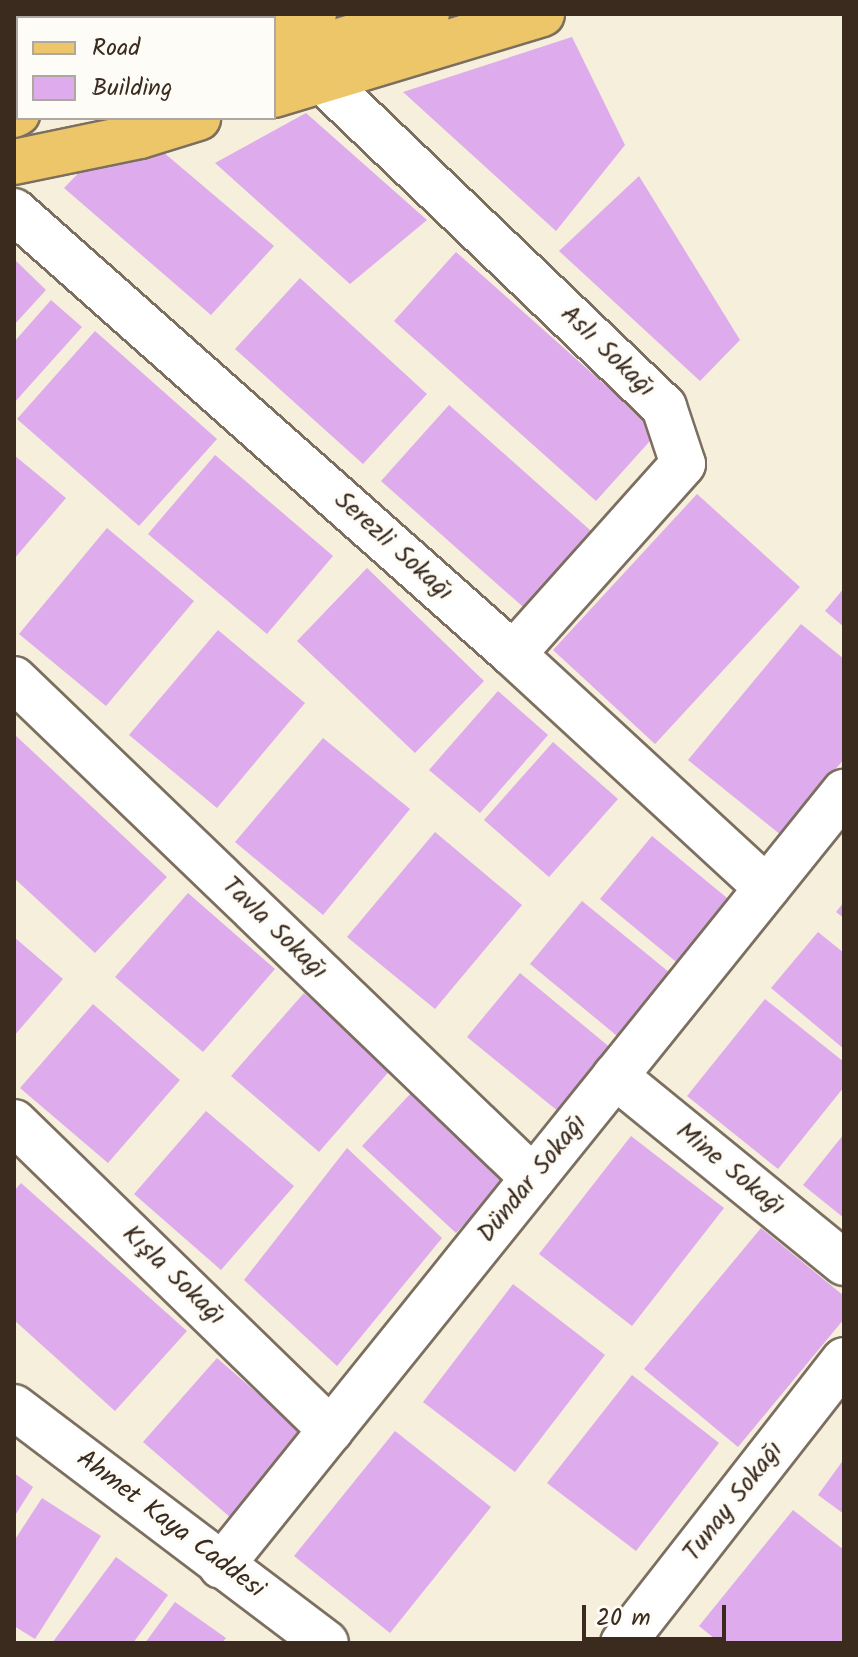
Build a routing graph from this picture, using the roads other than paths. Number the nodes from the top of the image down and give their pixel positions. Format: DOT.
graph roads {
  1 [pos="314,14"];
  2 [pos="427,14"];
  3 [pos="542,14"];
  4 [pos="276,26"];
  5 [pos="276,60"];
  6 [pos="322,80"];
  7 [pos="276,94"];
  8 [pos="192,120"];
  9 [pos="74,122"];
  10 [pos="14,133"];
  11 [pos="14,150"];
  12 [pos="14,162"];
  13 [pos="14,211"];
  14 [pos="513,654"];
  15 [pos="14,679"];
  16 [pos="844,792"];
  17 [pos="767,888"];
  18 [pos="615,1076"];
  19 [pos="14,1122"];
  20 [pos="533,1178"];
  21 [pos="844,1263"];
  22 [pos="844,1360"];
  23 [pos="14,1407"];
  24 [pos="331,1430"];
  25 [pos="221,1566"];
  26 [pos="326,1643"];
  27 [pos="623,1643"];
  1 -- 4 [label="main road"];
  2 -- 5 [label="main road"];
  3 -- 6 [label="main road"];
  6 -- 7 [label="main road"];
  6 -- 14 [label="street, Aslı Sokağı"];
  8 -- 12 [label="main road"];
  9 -- 10 [label="main road"];
  9 -- 11 [label="main road"];
  13 -- 14 [label="street, Serezli Sokağı"];
  14 -- 17 [label="street, Serezli Sokağı"];
  15 -- 20 [label="street, Tavla Sokağı"];
  16 -- 17 [label="street, Dündar Sokağı"];
  17 -- 18 [label="street, Dündar Sokağı"];
  18 -- 20 [label="street, Dündar Sokağı"];
  18 -- 21 [label="street, Mine Sokağı"];
  19 -- 24 [label="street, Kışla Sokağı"];
  20 -- 24 [label="street, Dündar Sokağı"];
  22 -- 27 [label="street, Tunay Sokağı"];
  23 -- 25 [label="street, Ahmet Kaya Caddesi"];
  24 -- 25 [label="street, Dündar Sokağı"];
  25 -- 26 [label="street, Ahmet Kaya Caddesi"];
}
